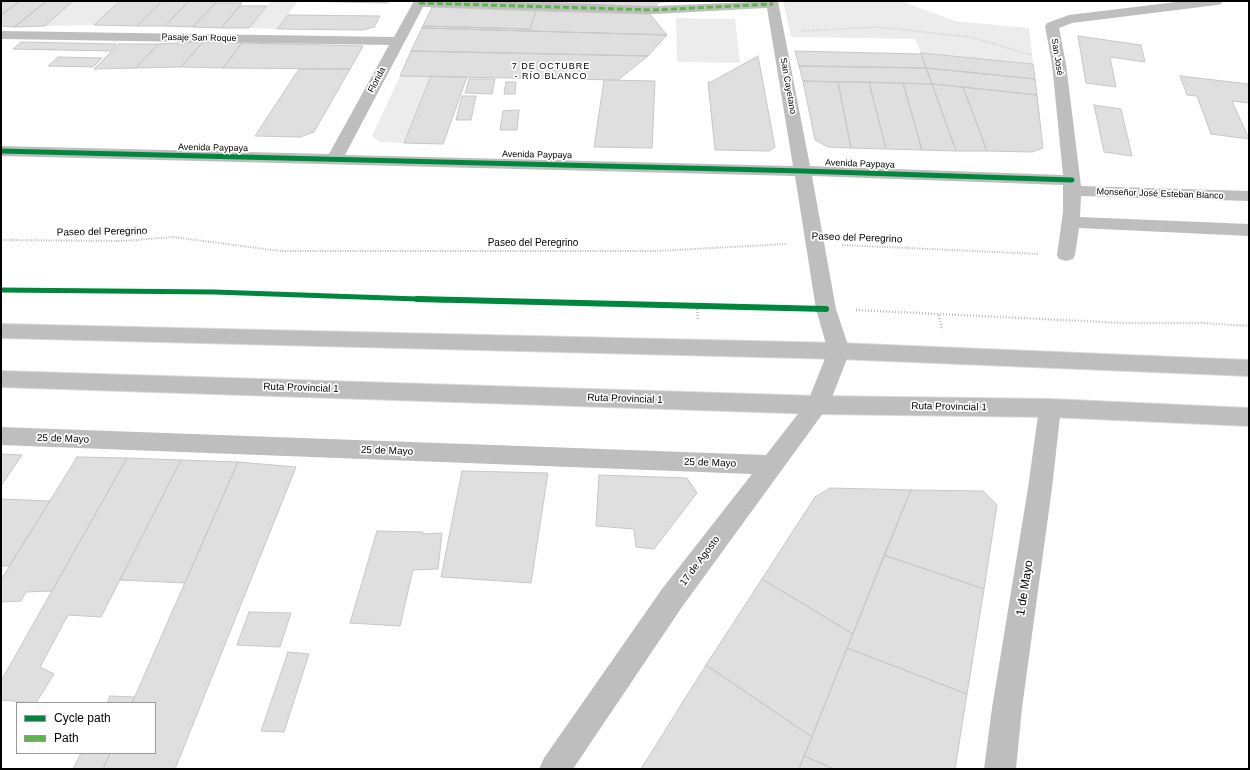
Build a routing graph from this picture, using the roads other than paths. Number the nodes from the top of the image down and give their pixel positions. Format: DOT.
graph roads {
  1 [pos="1217,1"];
  2 [pos="419,2"];
  3 [pos="773,3"];
  4 [pos="1,35"];
  5 [pos="397,42"];
  6 [pos="1,151"];
  7 [pos="334,160"];
  8 [pos="803,171"];
  9 [pos="1072,186"];
  10 [pos="1249,196"];
  11 [pos="1071,222"];
  12 [pos="1249,230"];
  13 [pos="1066,255"];
  14 [pos="1,330"];
  15 [pos="839,351"];
  16 [pos="1249,368"];
  17 [pos="1,379"];
  18 [pos="818,405"];
  19 [pos="1050,408"];
  20 [pos="1249,417"];
  21 [pos="1,436"];
  22 [pos="772,465"];
  23 [pos="555,769"];
  24 [pos="1000,769"];
  1 -- 9 [label="street, San José"];
  2 -- 3 [label="street"];
  2 -- 5 [label="street, Florida"];
  3 -- 8 [label="street, San Cayetano"];
  4 -- 5 [label="street, Pasaje San Roque"];
  5 -- 7 [label="street, Florida"];
  6 -- 7 [label="street, Avenida Paypaya"];
  7 -- 8 [label="street, Avenida Paypaya"];
  8 -- 9 [label="street, Avenida Paypaya"];
  8 -- 15 [label="street, San Cayetano"];
  9 -- 10 [label="street, Monseñor José Esteban Blanco"];
  9 -- 11 [label="street, San José"];
  11 -- 12 [label="street"];
  11 -- 13 [label="street, San José"];
  14 -- 15 [label="street"];
  15 -- 16 [label="street"];
  15 -- 18 [label="street, 17 de Agosto"];
  17 -- 18 [label="street, Ruta Provincial 1"];
  18 -- 19 [label="street, Ruta Provincial 1"];
  18 -- 22 [label="street, 17 de Agosto"];
  19 -- 20 [label="street, Ruta Provincial 1"];
  19 -- 24 [label="street, 1 de Mayo"];
  21 -- 22 [label="street, 25 de Mayo"];
  22 -- 23 [label="street, 17 de Agosto"];
}
